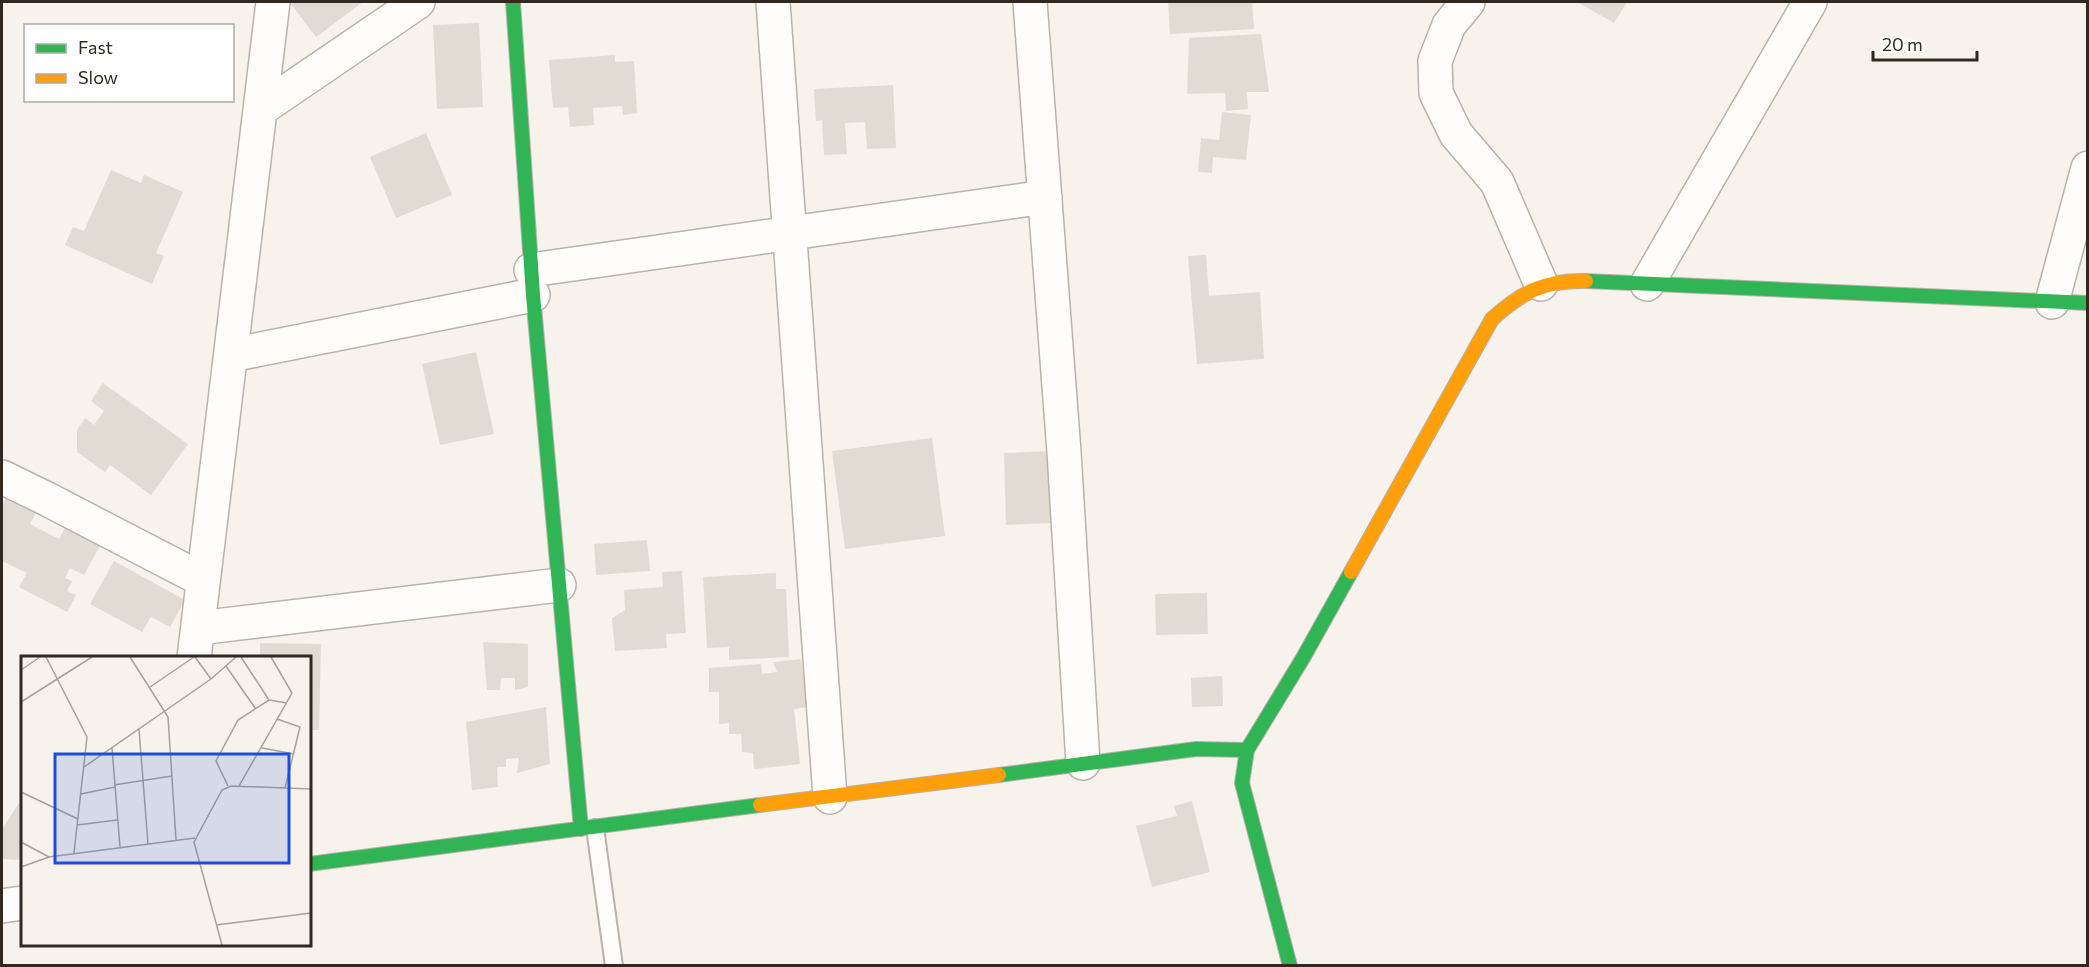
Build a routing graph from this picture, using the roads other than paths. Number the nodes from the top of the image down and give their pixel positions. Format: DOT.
graph roads {
  1 [pos="273,2"];
  2 [pos="418,2"];
  3 [pos="513,2"];
  4 [pos="773,2"];
  5 [pos="1030,2"];
  6 [pos="1468,2"];
  7 [pos="1810,2"];
  8 [pos="261,109"];
  9 [pos="2088,168"];
  10 [pos="1045,197"];
  11 [pos="791,234"];
  12 [pos="532,282"];
  13 [pos="1541,285"];
  14 [pos="1647,285"];
  15 [pos="2052,302"];
  16 [pos="2088,303"];
  17 [pos="231,355"];
  18 [pos="2,477"];
  19 [pos="203,580"];
  20 [pos="559,585"];
  21 [pos="196,643"];
  22 [pos="1247,750"];
  23 [pos="1083,763"];
  24 [pos="830,797"];
  25 [pos="588,828"];
  26 [pos="310,864"];
  27 [pos="21,903"];
  28 [pos="2,906"];
  29 [pos="614,966"];
  30 [pos="1290,966"];
  1 -- 8 [label="street"];
  2 -- 8 [label="street"];
  3 -- 12 [label="street"];
  4 -- 11 [label="street"];
  5 -- 10 [label="street"];
  6 -- 13 [label="street"];
  7 -- 14 [label="street"];
  8 -- 17 [label="street"];
  9 -- 15 [label="street"];
  10 -- 11 [label="street"];
  10 -- 23 [label="street"];
  11 -- 12 [label="street"];
  11 -- 24 [label="street"];
  12 -- 17 [label="street"];
  12 -- 20 [label="street"];
  13 -- 14 [label="street"];
  13 -- 22 [label="street"];
  14 -- 15 [label="street"];
  15 -- 16 [label="street"];
  17 -- 19 [label="street"];
  18 -- 19 [label="street"];
  19 -- 21 [label="street"];
  20 -- 21 [label="street"];
  20 -- 25 [label="street"];
  22 -- 23 [label="street"];
  22 -- 30 [label="street"];
  23 -- 24 [label="street"];
  24 -- 25 [label="street"];
  25 -- 26 [label="street"];
  25 -- 29 [label="lane"];
  27 -- 28 [label="street"];
}
